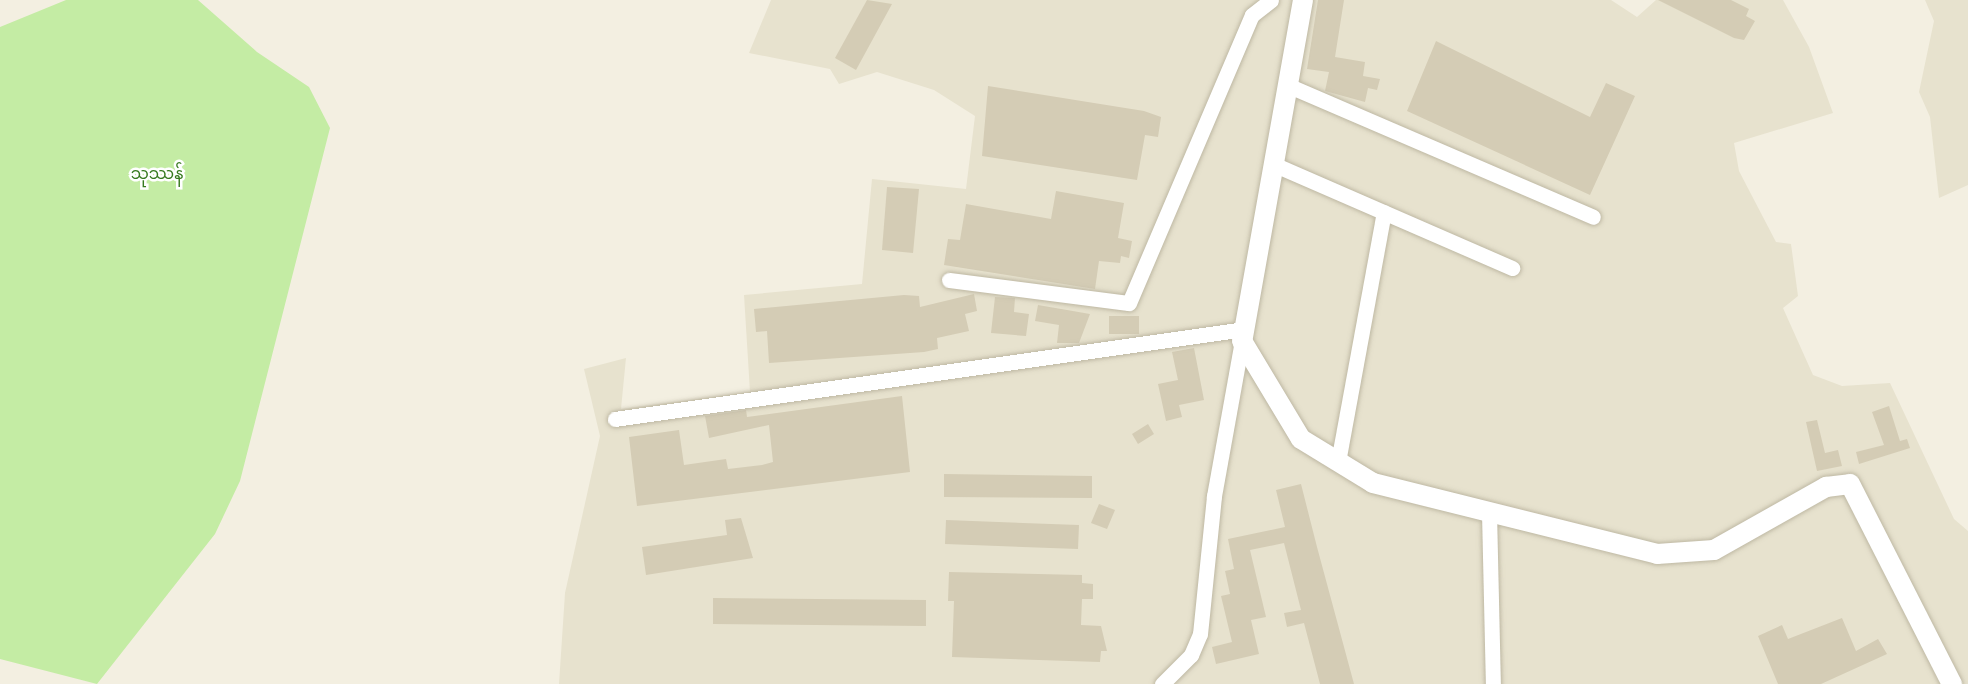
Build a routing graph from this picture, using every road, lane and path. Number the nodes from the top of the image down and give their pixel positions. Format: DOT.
graph roads {
  1 [pos="1271,0"];
  2 [pos="1303,0"];
  3 [pos="1287,85"];
  4 [pos="1273,164"];
  5 [pos="1384,212"];
  6 [pos="1593,217"];
  7 [pos="1512,268"];
  8 [pos="949,280"];
  9 [pos="1243,335"];
  10 [pos="615,419"];
  11 [pos="1338,462"];
  12 [pos="1489,512"];
  13 [pos="1162,684"];
  14 [pos="1493,684"];
  15 [pos="1952,684"];
  1 -- 8 [label="street"];
  2 -- 3 [label="street"];
  3 -- 4 [label="street"];
  3 -- 6 [label="street"];
  4 -- 5 [label="street"];
  4 -- 9 [label="street"];
  5 -- 7 [label="street"];
  5 -- 11 [label="street"];
  9 -- 10 [label="street"];
  9 -- 11 [label="street"];
  9 -- 13 [label="street"];
  11 -- 12 [label="street"];
  12 -- 14 [label="street"];
  12 -- 15 [label="street"];
}
